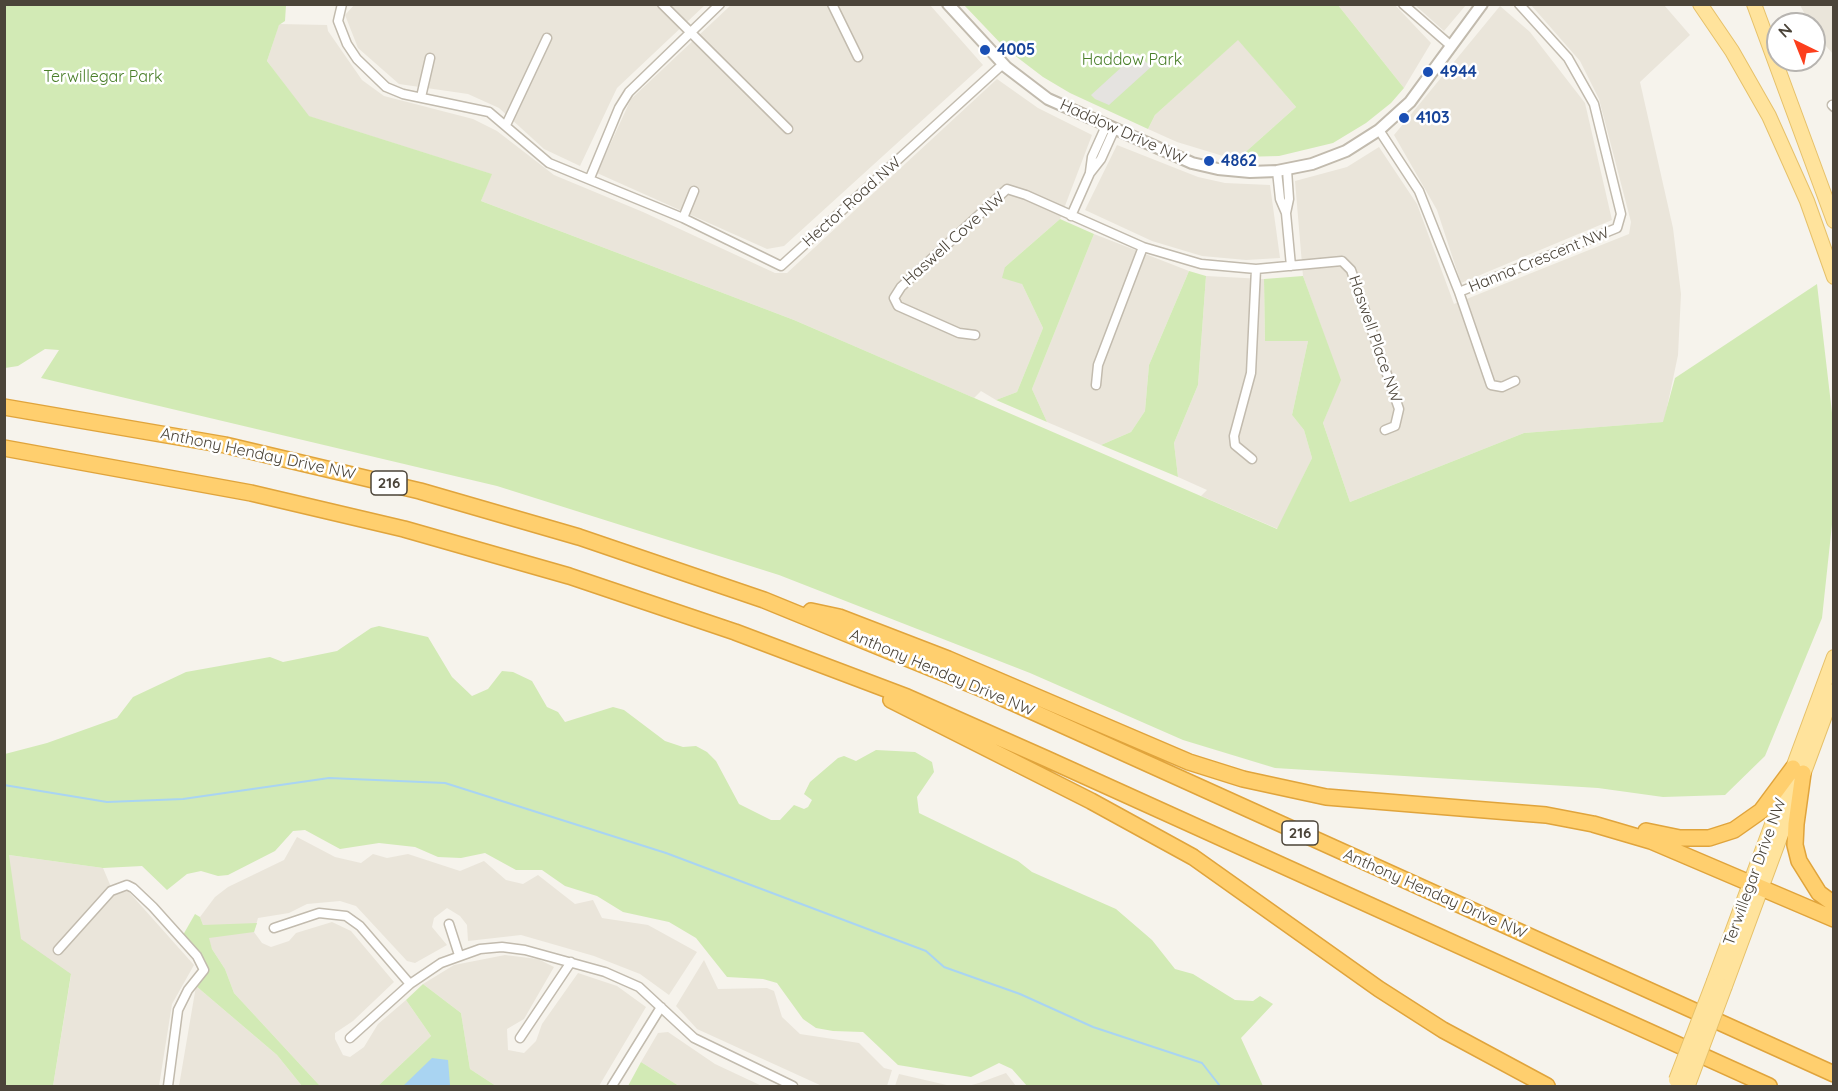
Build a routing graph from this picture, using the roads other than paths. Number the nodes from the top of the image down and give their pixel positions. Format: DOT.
graph roads {
  1 [pos="342,4"];
  2 [pos="662,4"];
  3 [pos="720,4"];
  4 [pos="832,4"];
  5 [pos="948,4"];
  6 [pos="1403,4"];
  7 [pos="1482,4"];
  8 [pos="1519,4"];
  9 [pos="1700,4"];
  10 [pos="1754,4"];
  11 [pos="690,33"];
  12 [pos="547,38"];
  13 [pos="1450,45"];
  14 [pos="858,57"];
  15 [pos="430,58"];
  16 [pos="1003,64"];
  17 [pos="421,97"];
  18 [pos="506,125"];
  19 [pos="1110,128"];
  20 [pos="788,129"];
  21 [pos="1379,130"];
  22 [pos="1282,170"];
  23 [pos="590,178"];
  24 [pos="694,191"];
  25 [pos="1071,216"];
  26 [pos="683,218"];
  27 [pos="1833,221"];
  28 [pos="1143,247"];
  29 [pos="1291,266"];
  30 [pos="1256,269"];
  31 [pos="1833,277"];
  32 [pos="1459,292"];
  33 [pos="975,335"];
  34 [pos="1515,381"];
  35 [pos="1096,385"];
  36 [pos="4,406"];
  37 [pos="1384,430"];
  38 [pos="4,448"];
  39 [pos="1252,459"];
  40 [pos="764,600"];
  41 [pos="1833,657"];
  42 [pos="833,669"];
  43 [pos="1833,691"];
  44 [pos="1798,770"];
  45 [pos="1624,832"];
  46 [pos="1756,885"];
  47 [pos="1833,904"];
  48 [pos="1833,919"];
  49 [pos="449,924"];
  50 [pos="274,928"];
  51 [pos="58,950"];
  52 [pos="459,955"];
  53 [pos="571,962"];
  54 [pos="410,984"];
  55 [pos="661,1007"];
  56 [pos="350,1038"];
  57 [pos="520,1038"];
  58 [pos="1489,1054"];
  59 [pos="1833,1074"];
  60 [pos="1681,1085"];
  61 [pos="168,1086"];
  62 [pos="612,1086"];
  63 [pos="793,1086"];
  64 [pos="1547,1086"];
  65 [pos="1560,1086"];
  66 [pos="1769,1086"];
  1 -- 17 [label="street, Hector Road NW"];
  2 -- 11 [label="street"];
  3 -- 11 [label="street"];
  4 -- 14 [label="street"];
  5 -- 16 [label="street, Haddow Drive NW"];
  6 -- 13 [label="street"];
  7 -- 13 [label="street, Haddow Drive NW"];
  8 -- 32 [label="street, Hanna Crescent NW"];
  9 -- 31 [label="main road"];
  10 -- 27 [label="main road"];
  11 -- 20 [label="street"];
  11 -- 23 [label="street"];
  12 -- 18 [label="street"];
  13 -- 21 [label="street, Haddow Drive NW"];
  15 -- 17 [label="street"];
  16 -- 19 [label="street, Haddow Drive NW"];
  16 -- 26 [label="street, Hector Road NW"];
  17 -- 18 [label="street, Hector Road NW"];
  18 -- 23 [label="street, Hector Road NW"];
  19 -- 22 [label="street, Haddow Drive NW"];
  19 -- 25 [label="street"];
  21 -- 22 [label="street, Haddow Drive NW"];
  21 -- 32 [label="street, Hanna Crescent NW"];
  22 -- 29 [label="street"];
  23 -- 26 [label="street, Hector Road NW"];
  24 -- 26 [label="street"];
  25 -- 28 [label="street"];
  25 -- 33 [label="street, Haswell Cove NW"];
  28 -- 30 [label="street"];
  28 -- 35 [label="street"];
  29 -- 30 [label="street"];
  29 -- 37 [label="street, Haswell Place NW"];
  30 -- 39 [label="street"];
  32 -- 34 [label="street"];
  36 -- 40 [label="highway, Anthony Henday Drive NW / 216"];
  38 -- 42 [label="highway, 216"];
  40 -- 45 [label="highway"];
  40 -- 59 [label="highway, Anthony Henday Drive NW / 216"];
  41 -- 44 [label="main road, Terwillegar Drive NW"];
  42 -- 58 [label="highway"];
  42 -- 66 [label="highway, 216"];
  43 -- 44 [label="main road, Terwillegar Drive NW"];
  44 -- 45 [label="highway"];
  44 -- 46 [label="main road, Terwillegar Drive NW"];
  44 -- 47 [label="highway"];
  45 -- 46 [label="highway"];
  46 -- 48 [label="highway"];
  46 -- 60 [label="main road, Terwillegar Drive NW, bridge"];
  49 -- 52 [label="street"];
  50 -- 54 [label="street"];
  51 -- 61 [label="street"];
  52 -- 53 [label="street"];
  52 -- 54 [label="street"];
  53 -- 55 [label="street"];
  53 -- 57 [label="street"];
  54 -- 56 [label="street"];
  55 -- 62 [label="street"];
  55 -- 63 [label="street"];
  58 -- 64 [label="highway"];
  58 -- 65 [label="highway"];
}
